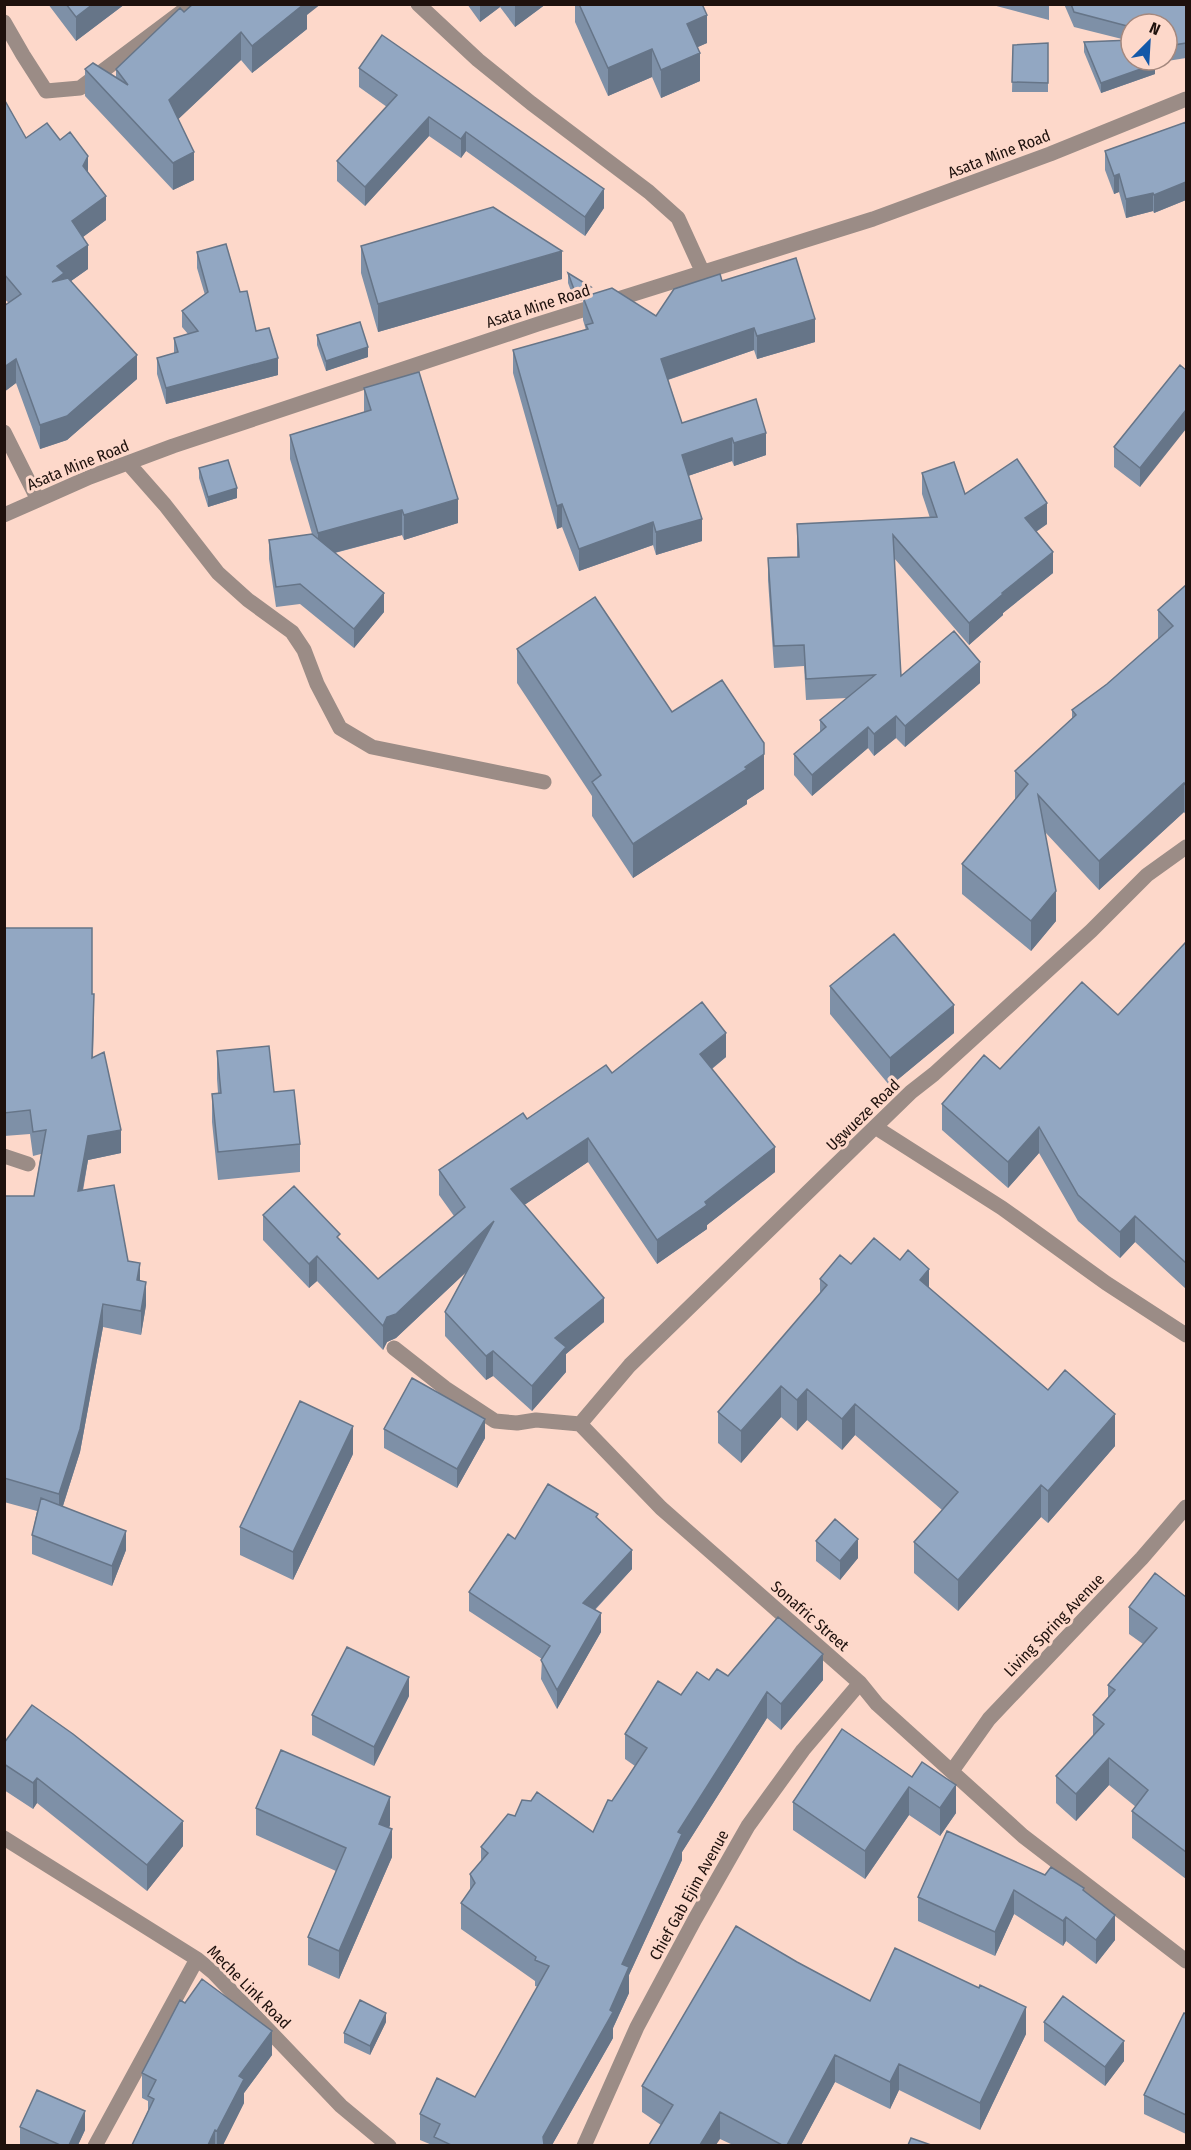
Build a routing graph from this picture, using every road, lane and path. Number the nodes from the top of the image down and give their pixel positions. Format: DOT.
graph roads {
  1 [pos="192,4"];
  2 [pos="418,4"];
  3 [pos="4,22"];
  4 [pos="1186,99"];
  5 [pos="703,273"];
  6 [pos="4,432"];
  7 [pos="128,463"];
  8 [pos="38,500"];
  9 [pos="4,516"];
  10 [pos="544,782"];
  11 [pos="1186,847"];
  12 [pos="875,1127"];
  13 [pos="4,1156"];
  14 [pos="28,1164"];
  15 [pos="1186,1335"];
  16 [pos="394,1348"];
  17 [pos="580,1424"];
  18 [pos="1186,1507"];
  19 [pos="860,1683"];
  20 [pos="952,1771"];
  21 [pos="4,1838"];
  22 [pos="197,1959"];
  23 [pos="1186,1961"];
  24 [pos="95,2145"];
  25 [pos="390,2145"];
  26 [pos="584,2145"];
  1 -- 3 [label="street"];
  2 -- 5 [label="street"];
  4 -- 5 [label="street, Asata Mine Road"];
  5 -- 7 [label="street, Asata Mine Road"];
  6 -- 8 [label="street"];
  7 -- 8 [label="street, Asata Mine Road"];
  7 -- 10 [label="street"];
  8 -- 9 [label="street, Asata Mine Road"];
  11 -- 12 [label="street, Ugwueze Road"];
  12 -- 15 [label="street"];
  12 -- 17 [label="street, Ugwueze Road"];
  13 -- 14 [label="street"];
  16 -- 17 [label="street"];
  17 -- 19 [label="street, Sonafric Street"];
  18 -- 20 [label="street, Living Spring Avenue"];
  19 -- 20 [label="street, Sonafric Street"];
  19 -- 26 [label="street, Chief Gab Ejim Avenue"];
  20 -- 23 [label="street, Sonafric Street"];
  21 -- 22 [label="street, Meche Link Road"];
  22 -- 24 [label="street"];
  22 -- 25 [label="street, Meche Link Road"];
}
